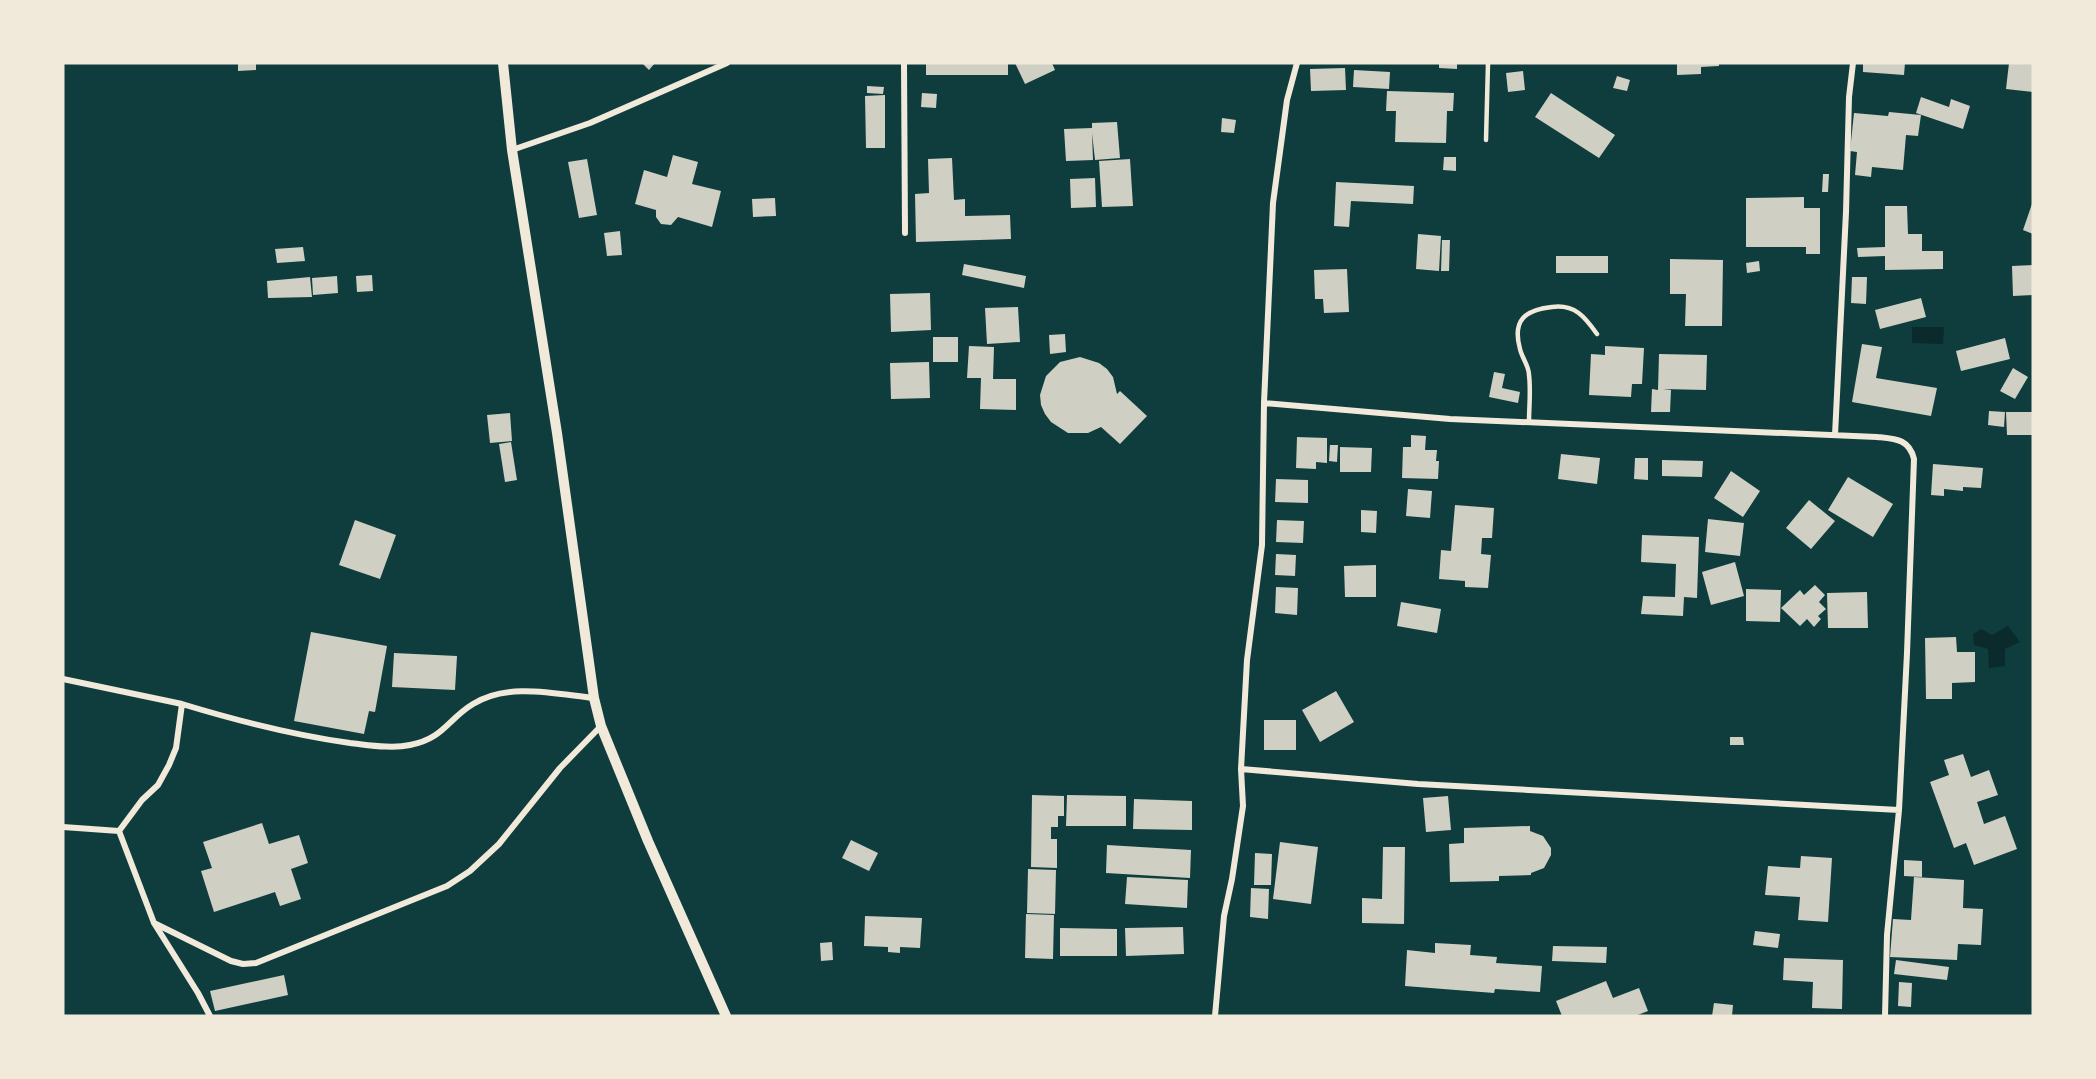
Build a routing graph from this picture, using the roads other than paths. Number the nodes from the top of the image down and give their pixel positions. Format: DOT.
graph roads {
  1 [pos="503,63"];
  2 [pos="727,63"];
  3 [pos="904,63"];
  4 [pos="1297,63"];
  5 [pos="1488,63"];
  6 [pos="1853,63"];
  7 [pos="1486,140"];
  8 [pos="512,150"];
  9 [pos="905,233"];
  10 [pos="1597,334"];
  11 [pos="1264,403"];
  12 [pos="1529,422"];
  13 [pos="1835,435"];
  14 [pos="63,679"];
  15 [pos="594,698"];
  16 [pos="182,704"];
  17 [pos="601,726"];
  18 [pos="1241,769"];
  19 [pos="1899,810"];
  20 [pos="63,827"];
  21 [pos="119,831"];
  22 [pos="154,923"];
  23 [pos="210,1016"];
  24 [pos="726,1016"];
  25 [pos="1215,1016"];
  26 [pos="1886,1016"];
  1 -- 8 [label="street"];
  2 -- 8 [label="street"];
  3 -- 9 [label="street"];
  4 -- 11 [label="street"];
  5 -- 7 [label="lane"];
  6 -- 13 [label="street"];
  8 -- 15 [label="street"];
  10 -- 12 [label="lane"];
  11 -- 12 [label="street"];
  11 -- 18 [label="street"];
  12 -- 13 [label="street"];
  13 -- 19 [label="street"];
  14 -- 16 [label="street"];
  15 -- 16 [label="street"];
  15 -- 17 [label="street"];
  16 -- 21 [label="street"];
  17 -- 22 [label="street"];
  17 -- 24 [label="street"];
  18 -- 19 [label="street"];
  18 -- 25 [label="street"];
  19 -- 26 [label="street"];
  20 -- 21 [label="street"];
  21 -- 22 [label="street"];
  22 -- 23 [label="street"];
}
